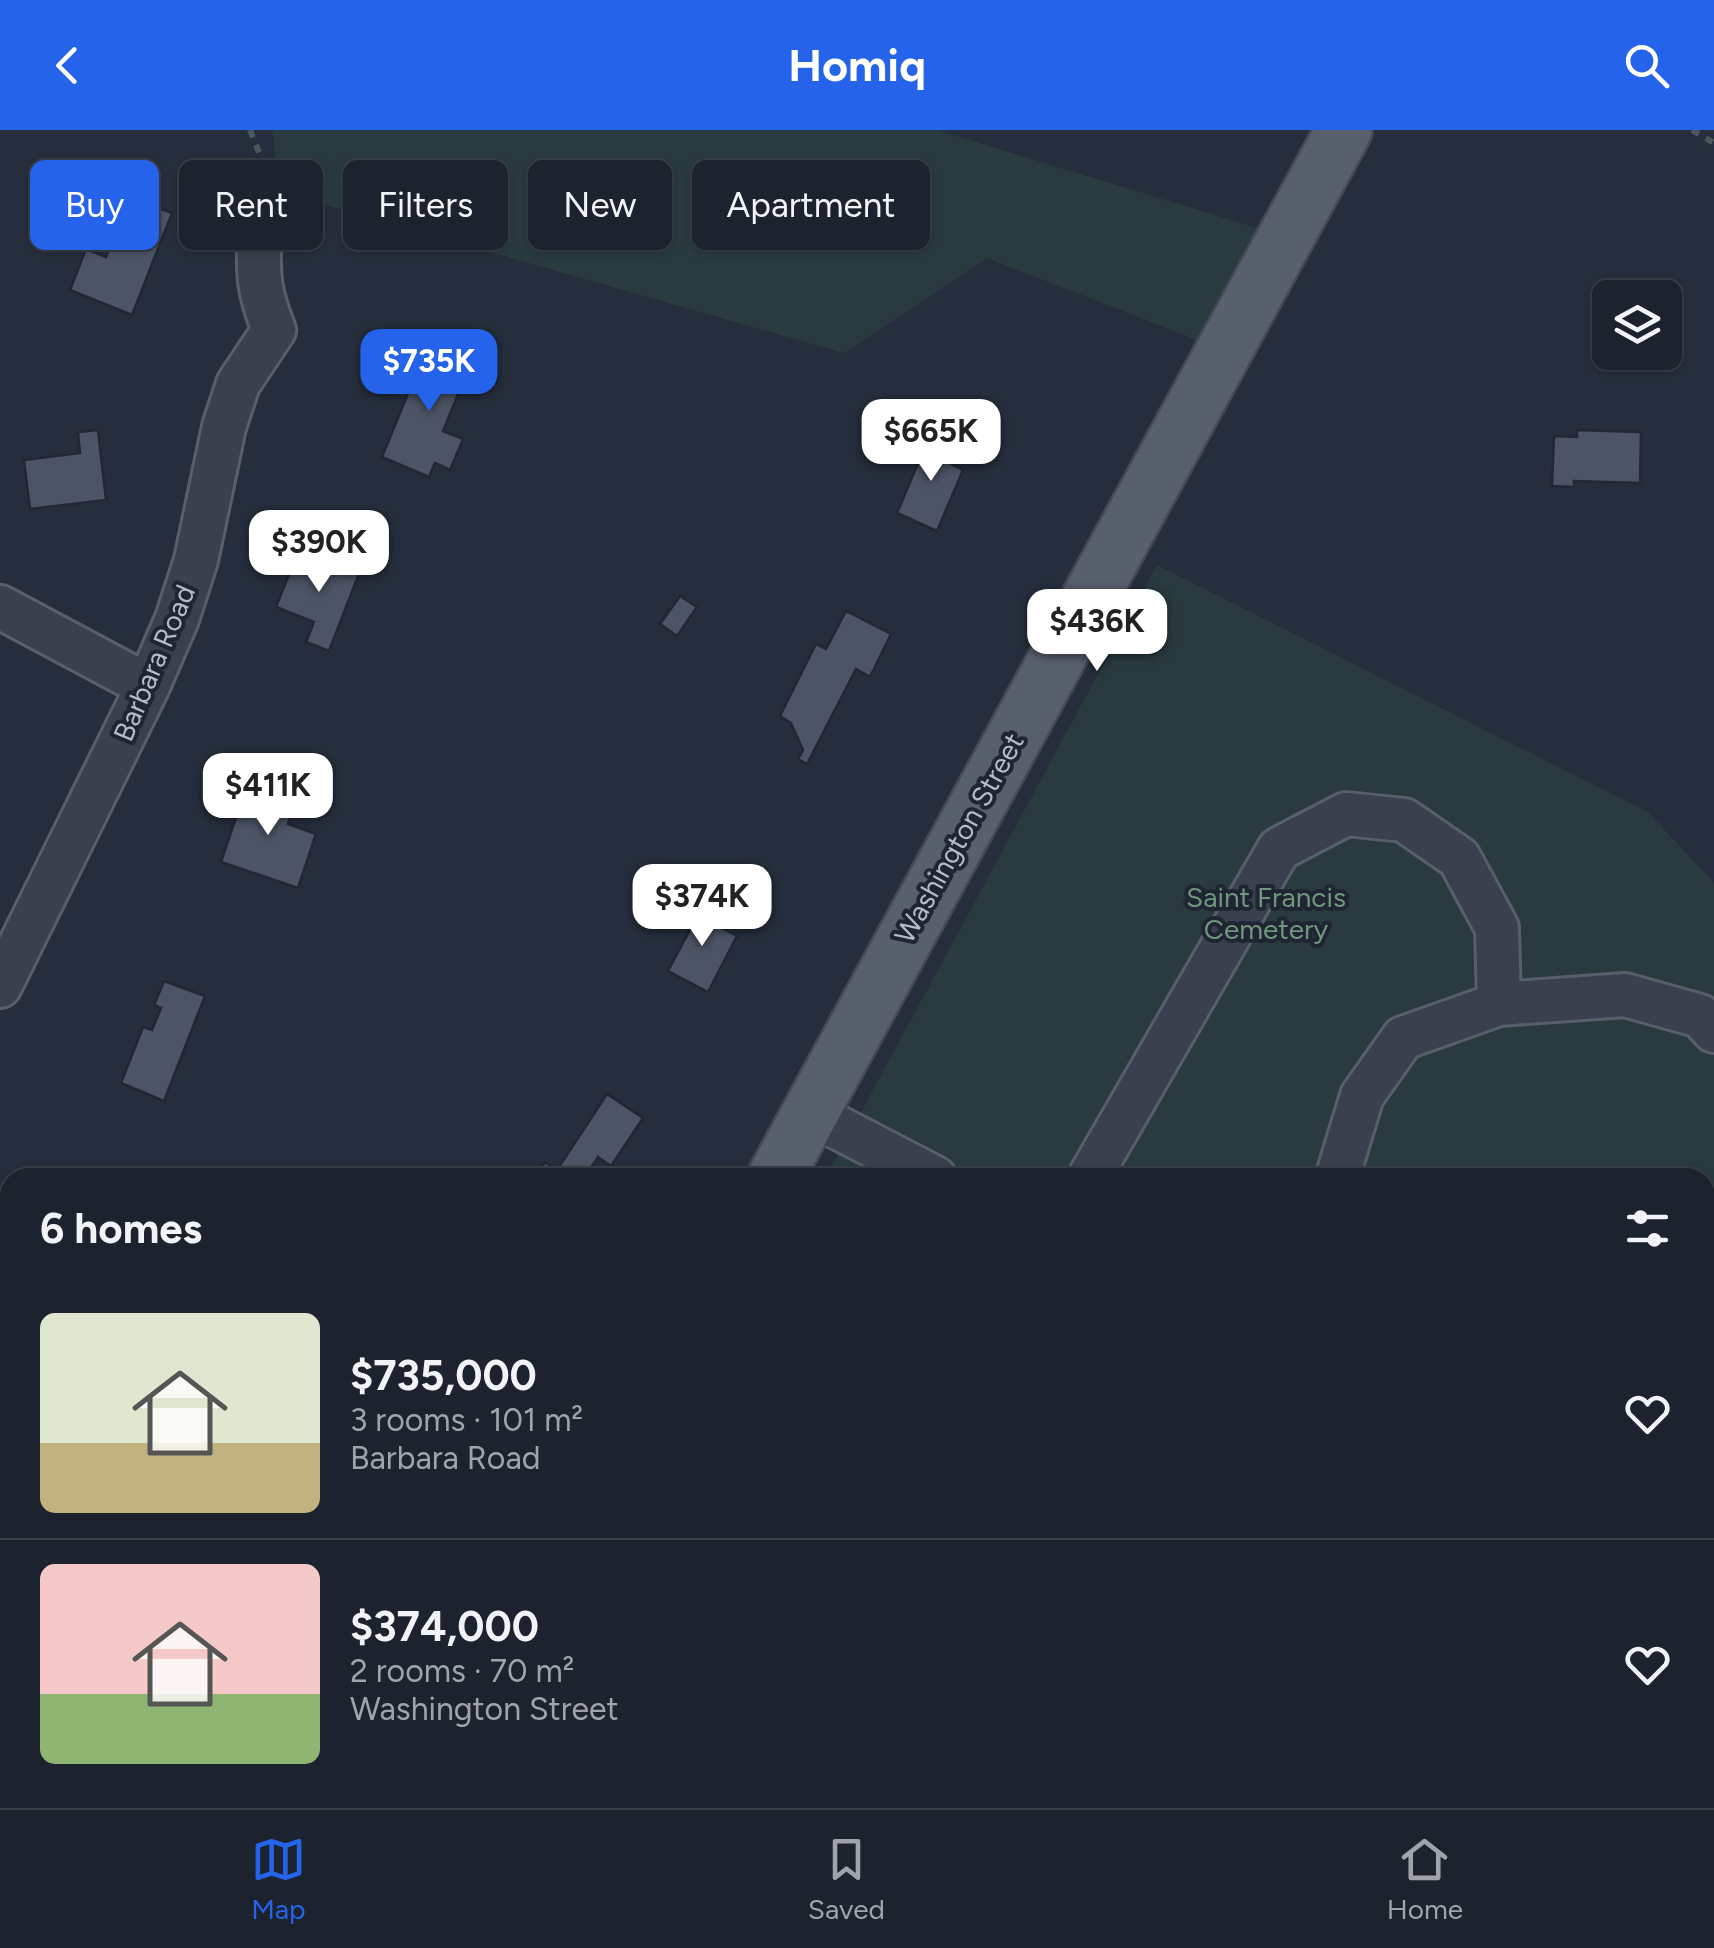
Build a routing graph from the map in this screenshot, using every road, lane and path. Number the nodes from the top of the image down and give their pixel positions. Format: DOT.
graph roads {
  1 [pos="250,130"];
  2 [pos="1344,130"];
  3 [pos="1692,130"];
  4 [pos="1714,143"];
  5 [pos="262,160"];
  6 [pos="260,250"];
  7 [pos="0,607"];
  8 [pos="148,686"];
  9 [pos="0,986"];
  10 [pos="1499,1004"];
  11 [pos="1714,1031"];
  12 [pos="810,1113"];
  13 [pos="780,1168"];
  14 [pos="916,1168"];
  15 [pos="1095,1168"];
  16 [pos="1340,1168"];
  1 -- 5 [label="path"];
  2 -- 12 [label="main road, Washington Street"];
  3 -- 4 [label="path"];
  6 -- 8 [label="street, Barbara Road"];
  7 -- 8 [label="street"];
  8 -- 9 [label="street, Barbara Road"];
  10 -- 11 [label="street"];
  10 -- 15 [label="street"];
  10 -- 16 [label="street"];
  12 -- 13 [label="main road, Washington Street"];
  12 -- 14 [label="street"];
}
